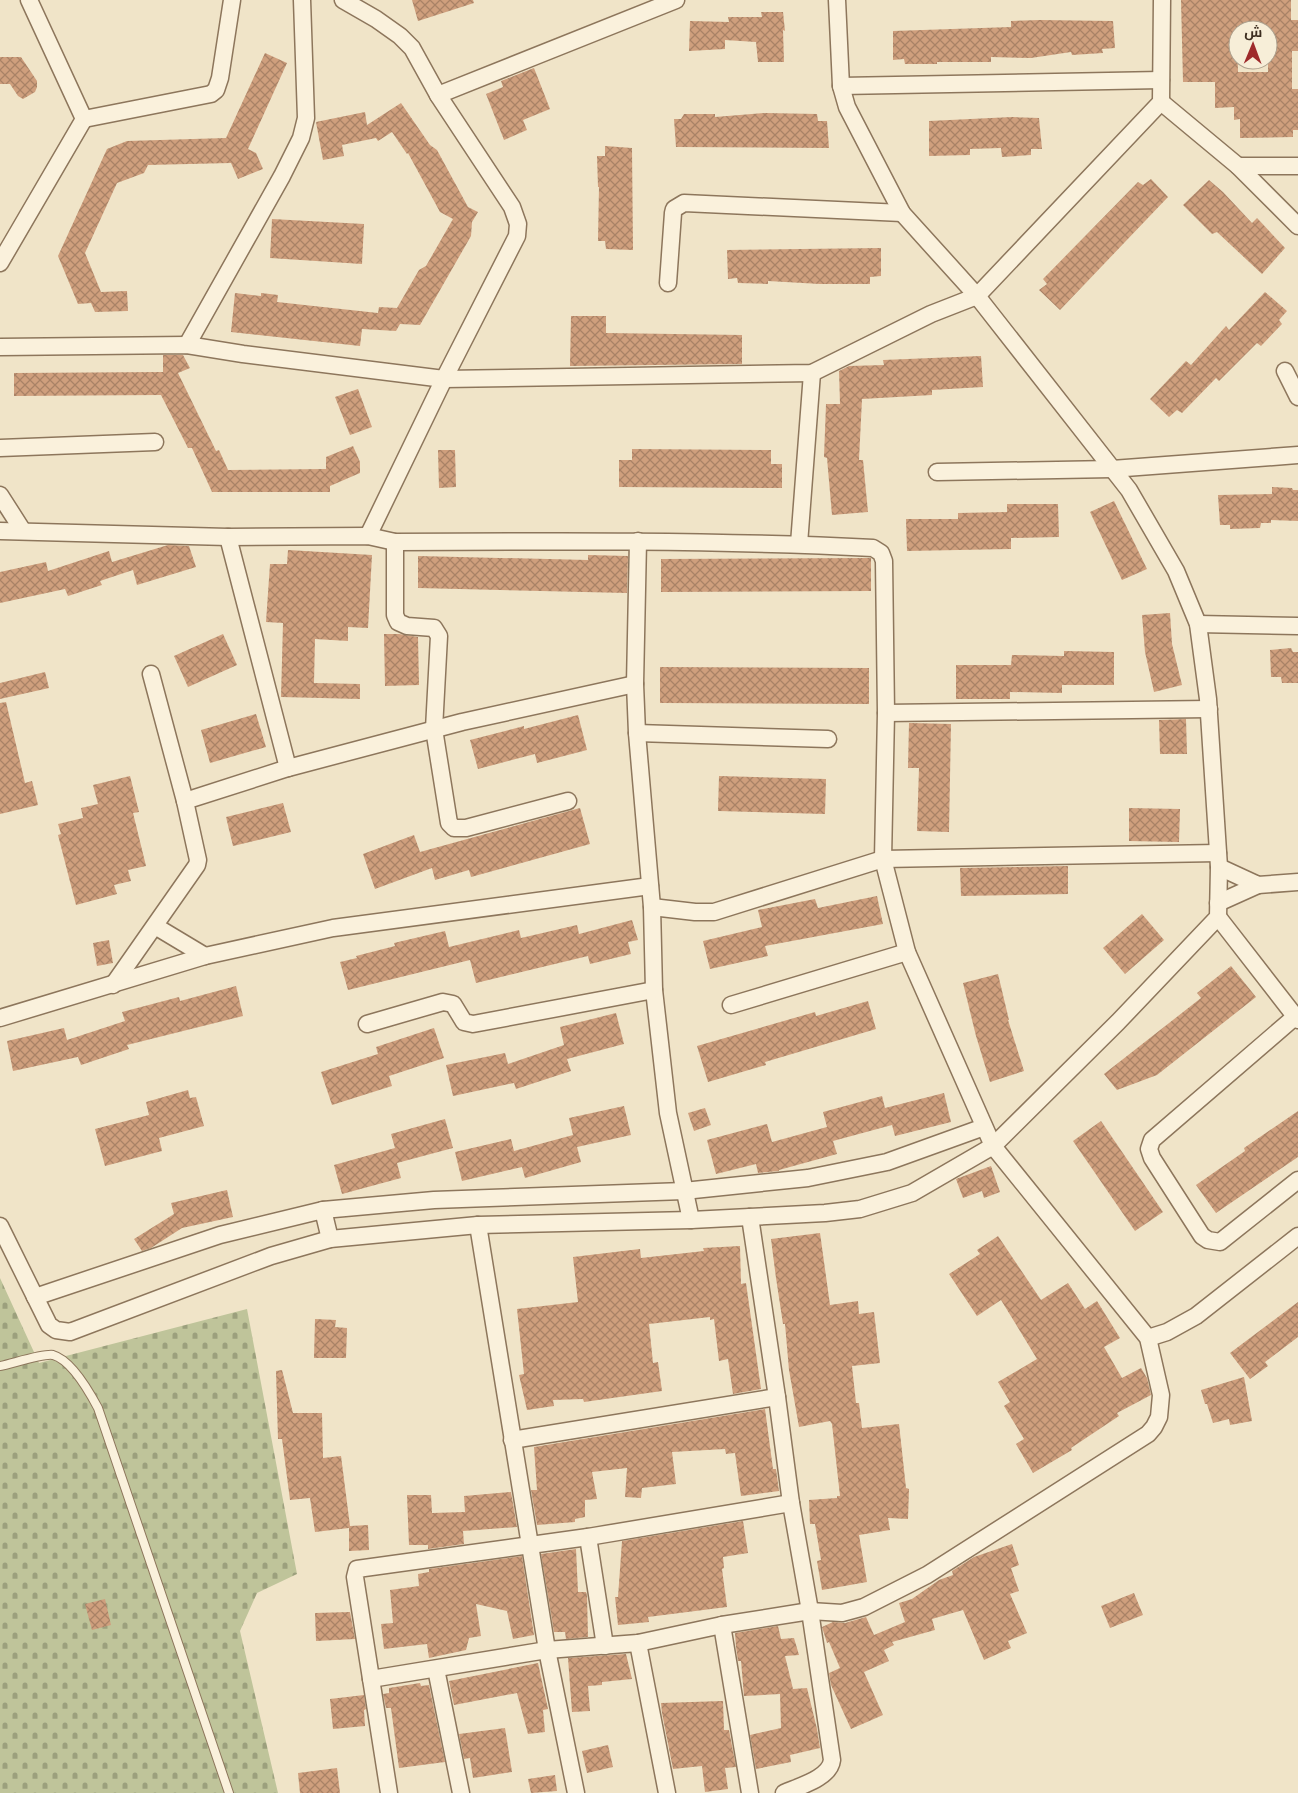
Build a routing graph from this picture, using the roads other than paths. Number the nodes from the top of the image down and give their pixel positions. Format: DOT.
graph roads {
  1 [pos="29,0"];
  2 [pos="232,0"];
  3 [pos="302,0"];
  4 [pos="343,0"];
  5 [pos="676,0"];
  6 [pos="837,0"];
  7 [pos="1162,0"];
  8 [pos="1161,80"];
  9 [pos="841,86"];
  10 [pos="438,94"];
  11 [pos="1161,102"];
  12 [pos="84,119"];
  13 [pos="1238,166"];
  14 [pos="1298,166"];
  15 [pos="902,213"];
  16 [pos="1298,226"];
  17 [pos="0,263"];
  18 [pos="668,283"];
  19 [pos="977,296"];
  20 [pos="187,345"];
  21 [pos="0,347"];
  22 [pos="1285,371"];
  23 [pos="812,373"];
  24 [pos="444,379"];
  25 [pos="1298,397"];
  26 [pos="155,442"];
  27 [pos="0,448"];
  28 [pos="1298,455"];
  29 [pos="1112,469"];
  30 [pos="937,472"];
  31 [pos="0,495"];
  32 [pos="0,531"];
  33 [pos="23,531"];
  34 [pos="368,536"];
  35 [pos="228,537"];
  36 [pos="638,541"];
  37 [pos="395,542"];
  38 [pos="799,544"];
  39 [pos="1198,624"];
  40 [pos="1298,626"];
  41 [pos="151,674"];
  42 [pos="635,684"];
  43 [pos="1209,709"];
  44 [pos="886,713"];
  45 [pos="434,729"];
  46 [pos="637,733"];
  47 [pos="828,739"];
  48 [pos="288,768"];
  49 [pos="185,801"];
  50 [pos="568,801"];
  51 [pos="883,859"];
  52 [pos="1218,860"];
  53 [pos="1298,882"];
  54 [pos="1258,885"];
  55 [pos="650,886"];
  56 [pos="652,907"];
  57 [pos="1218,910"];
  58 [pos="155,926"];
  59 [pos="907,952"];
  60 [pos="205,956"];
  61 [pos="113,985"];
  62 [pos="654,990"];
  63 [pos="731,1005"];
  64 [pos="0,1018"];
  65 [pos="1297,1018"];
  66 [pos="367,1024"];
  67 [pos="984,1127"];
  68 [pos="993,1146"];
  69 [pos="1298,1180"];
  70 [pos="684,1191"];
  71 [pos="323,1210"];
  72 [pos="750,1217"];
  73 [pos="691,1220"];
  74 [pos="478,1225"];
  75 [pos="0,1226"];
  76 [pos="1298,1236"];
  77 [pos="330,1239"];
  78 [pos="35,1297"];
  79 [pos="1148,1338"];
  80 [pos="0,1366"];
  81 [pos="777,1397"];
  82 [pos="512,1440"];
  83 [pos="791,1503"];
  84 [pos="588,1537"];
  85 [pos="530,1546"];
  86 [pos="810,1611"];
  87 [pos="722,1625"];
  88 [pos="638,1643"];
  89 [pos="605,1646"];
  90 [pos="547,1650"];
  91 [pos="436,1669"];
  92 [pos="371,1679"];
  93 [pos="229,1793"];
  94 [pos="389,1793"];
  95 [pos="461,1793"];
  96 [pos="576,1793"];
  97 [pos="666,1793"];
  98 [pos="750,1793"];
  99 [pos="784,1793"];
  1 -- 12 [label="street"];
  2 -- 12 [label="street"];
  3 -- 20 [label="street"];
  4 -- 10 [label="street"];
  5 -- 10 [label="street"];
  6 -- 9 [label="street"];
  7 -- 8 [label="street"];
  8 -- 9 [label="street"];
  8 -- 11 [label="street"];
  9 -- 15 [label="street"];
  10 -- 24 [label="street"];
  11 -- 13 [label="street"];
  11 -- 19 [label="street"];
  12 -- 17 [label="street"];
  13 -- 14 [label="street"];
  13 -- 16 [label="street"];
  15 -- 18 [label="street"];
  15 -- 19 [label="street"];
  19 -- 23 [label="street"];
  19 -- 29 [label="street"];
  20 -- 21 [label="street"];
  20 -- 24 [label="street"];
  22 -- 25 [label="street"];
  23 -- 24 [label="street"];
  23 -- 38 [label="street"];
  24 -- 34 [label="street"];
  26 -- 27 [label="street"];
  28 -- 29 [label="street"];
  29 -- 30 [label="street"];
  29 -- 39 [label="street"];
  31 -- 33 [label="street"];
  32 -- 33 [label="street"];
  33 -- 35 [label="street"];
  34 -- 35 [label="street"];
  34 -- 37 [label="street"];
  35 -- 48 [label="street"];
  36 -- 37 [label="street"];
  36 -- 38 [label="street"];
  36 -- 42 [label="street"];
  37 -- 45 [label="street"];
  38 -- 44 [label="street"];
  39 -- 40 [label="street"];
  39 -- 43 [label="street"];
  41 -- 49 [label="street"];
  42 -- 45 [label="street"];
  42 -- 46 [label="street"];
  43 -- 44 [label="street"];
  43 -- 52 [label="street"];
  44 -- 51 [label="street"];
  45 -- 48 [label="street"];
  45 -- 50 [label="street"];
  46 -- 47 [label="street"];
  46 -- 55 [label="street"];
  48 -- 49 [label="street"];
  49 -- 58 [label="street"];
  51 -- 52 [label="street"];
  51 -- 56 [label="street"];
  51 -- 59 [label="street"];
  52 -- 54 [label="street"];
  52 -- 57 [label="street"];
  53 -- 54 [label="street"];
  54 -- 57 [label="street"];
  55 -- 56 [label="street"];
  55 -- 60 [label="street"];
  56 -- 62 [label="street"];
  57 -- 65 [label="street"];
  57 -- 68 [label="street"];
  58 -- 60 [label="street"];
  58 -- 61 [label="street"];
  59 -- 63 [label="street"];
  59 -- 67 [label="street"];
  60 -- 61 [label="street"];
  61 -- 64 [label="street"];
  62 -- 66 [label="street"];
  62 -- 70 [label="street"];
  65 -- 69 [label="street"];
  67 -- 68 [label="street"];
  67 -- 70 [label="street"];
  68 -- 72 [label="street"];
  68 -- 79 [label="street"];
  70 -- 71 [label="street"];
  70 -- 73 [label="street"];
  71 -- 77 [label="street"];
  71 -- 78 [label="street"];
  72 -- 73 [label="street"];
  72 -- 81 [label="street"];
  73 -- 74 [label="street"];
  74 -- 77 [label="street"];
  74 -- 82 [label="street"];
  75 -- 78 [label="street"];
  76 -- 79 [label="street"];
  77 -- 78 [label="street"];
  79 -- 86 [label="street"];
  80 -- 93 [label="lane"];
  81 -- 82 [label="street"];
  81 -- 83 [label="street"];
  82 -- 85 [label="street"];
  83 -- 84 [label="street"];
  83 -- 86 [label="street"];
  84 -- 85 [label="street"];
  84 -- 89 [label="street"];
  85 -- 90 [label="street"];
  85 -- 92 [label="street"];
  86 -- 87 [label="street"];
  86 -- 99 [label="street"];
  87 -- 88 [label="street"];
  87 -- 98 [label="street"];
  88 -- 89 [label="street"];
  88 -- 97 [label="street"];
  89 -- 90 [label="street"];
  90 -- 91 [label="street"];
  90 -- 96 [label="street"];
  91 -- 92 [label="street"];
  91 -- 95 [label="street"];
  92 -- 94 [label="street"];
}
